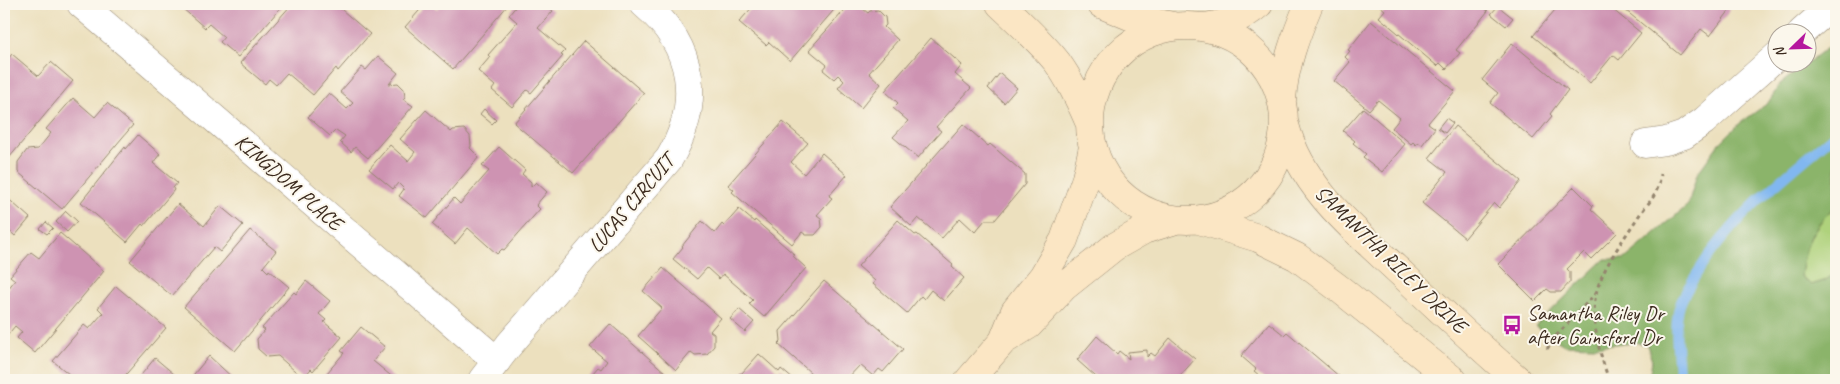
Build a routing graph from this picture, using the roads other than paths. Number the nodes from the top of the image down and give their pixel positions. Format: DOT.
graph roads {
  1 [pos="81,4"];
  2 [pos="644,4"];
  3 [pos="1000,4"];
  4 [pos="1101,4"];
  5 [pos="1259,4"];
  6 [pos="1309,4"];
  7 [pos="1834,4"];
  8 [pos="1813,22"];
  9 [pos="1187,27"];
  10 [pos="1768,64"];
  11 [pos="1283,112"];
  12 [pos="1092,135"];
  13 [pos="1656,142"];
  14 [pos="1188,220"];
  15 [pos="1003,341"];
  16 [pos="489,371"];
  17 [pos="968,380"];
  18 [pos="1452,380"];
  19 [pos="1518,380"];
  1 -- 16 [label="street, KINGDOM PLACE"];
  2 -- 16 [label="street, LUCAS CIRCUIT"];
  3 -- 12 [label="main road"];
  4 -- 9 [label="main road"];
  5 -- 9 [label="main road"];
  6 -- 11 [label="main road"];
  7 -- 8 [label="street"];
  9 -- 11 [label="main road, SAMANTHA RILEY DRIVE"];
  9 -- 12 [label="main road"];
  10 -- 13 [label="street"];
  11 -- 14 [label="main road"];
  11 -- 19 [label="main road, SAMANTHA RILEY DRIVE"];
  12 -- 14 [label="main road"];
  12 -- 15 [label="main road"];
  14 -- 15 [label="main road"];
  14 -- 18 [label="main road"];
  15 -- 17 [label="main road"];
}
